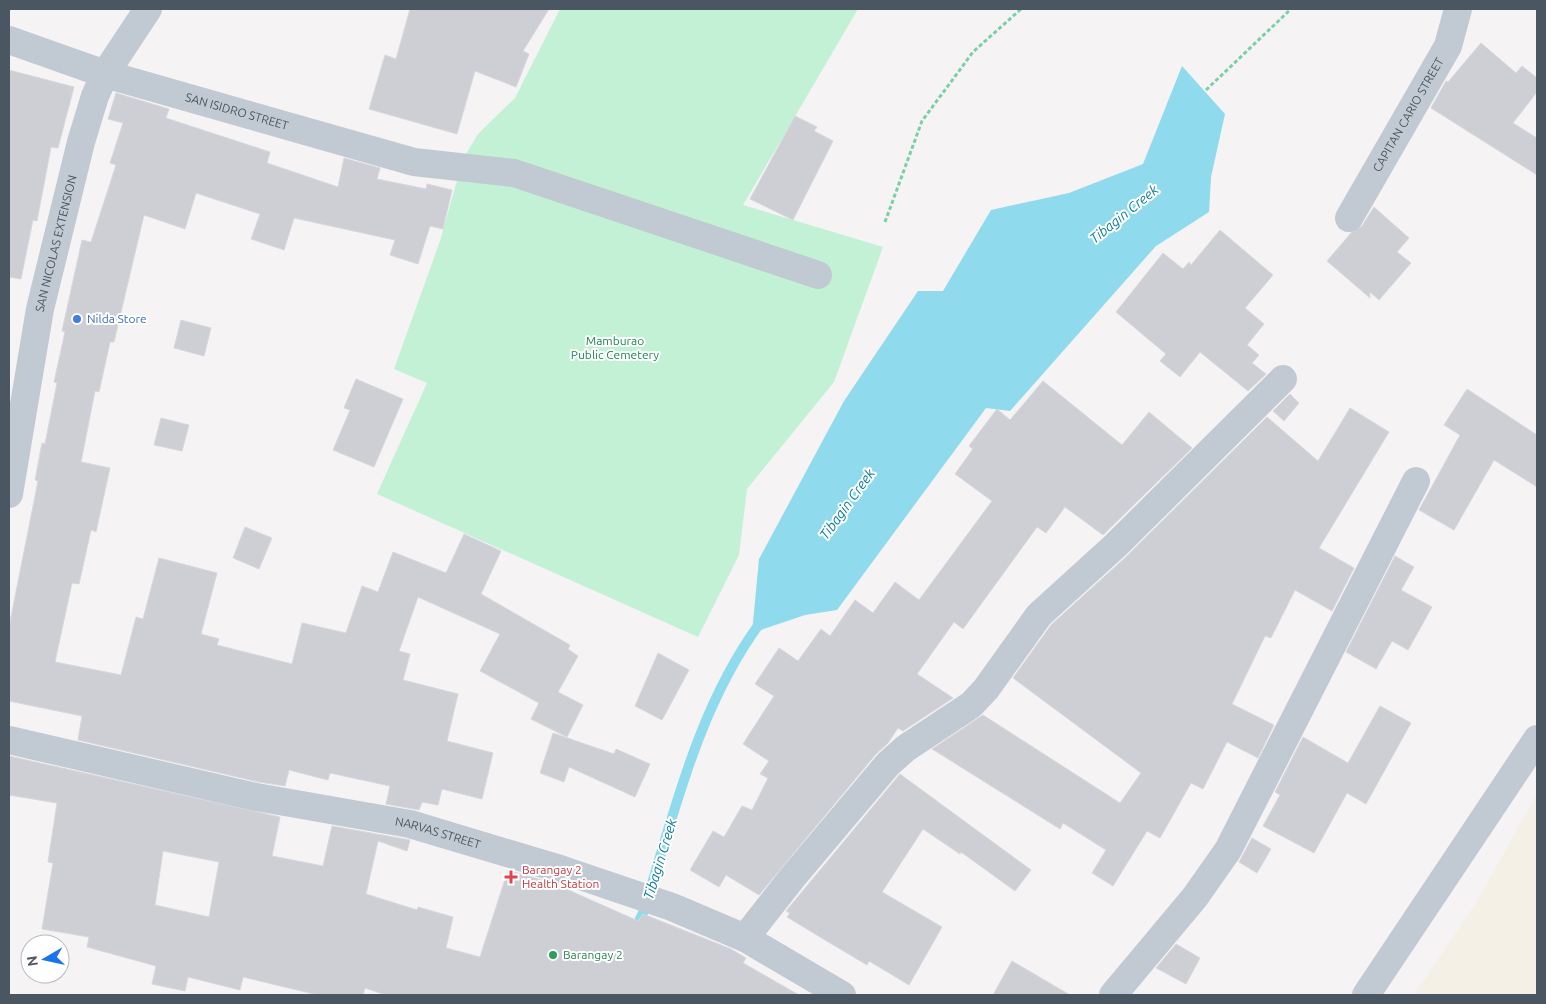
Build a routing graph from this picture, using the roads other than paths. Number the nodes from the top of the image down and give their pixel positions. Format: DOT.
graph roads {
  1 [pos="148,9"];
  2 [pos="1458,9"];
  3 [pos="9,40"];
  4 [pos="104,74"];
  5 [pos="1349,218"];
  6 [pos="818,275"];
  7 [pos="1283,379"];
  8 [pos="1416,481"];
  9 [pos="9,494"];
  10 [pos="1537,739"];
  11 [pos="9,740"];
  12 [pos="746,938"];
  13 [pos="842,995"];
  14 [pos="1113,995"];
  15 [pos="1366,995"];
  1 -- 4 [label="street, SAN NICOLAS EXTENSION"];
  2 -- 5 [label="street, CAPITAN CARIO STREET"];
  3 -- 4 [label="street, SAN ISIDRO STREET"];
  4 -- 6 [label="street, SAN ISIDRO STREET"];
  4 -- 9 [label="street, SAN NICOLAS EXTENSION"];
  7 -- 12 [label="street"];
  8 -- 14 [label="street"];
  10 -- 15 [label="street"];
  11 -- 12 [label="street, NARVAS STREET"];
  12 -- 13 [label="street, NARVAS STREET"];
}
